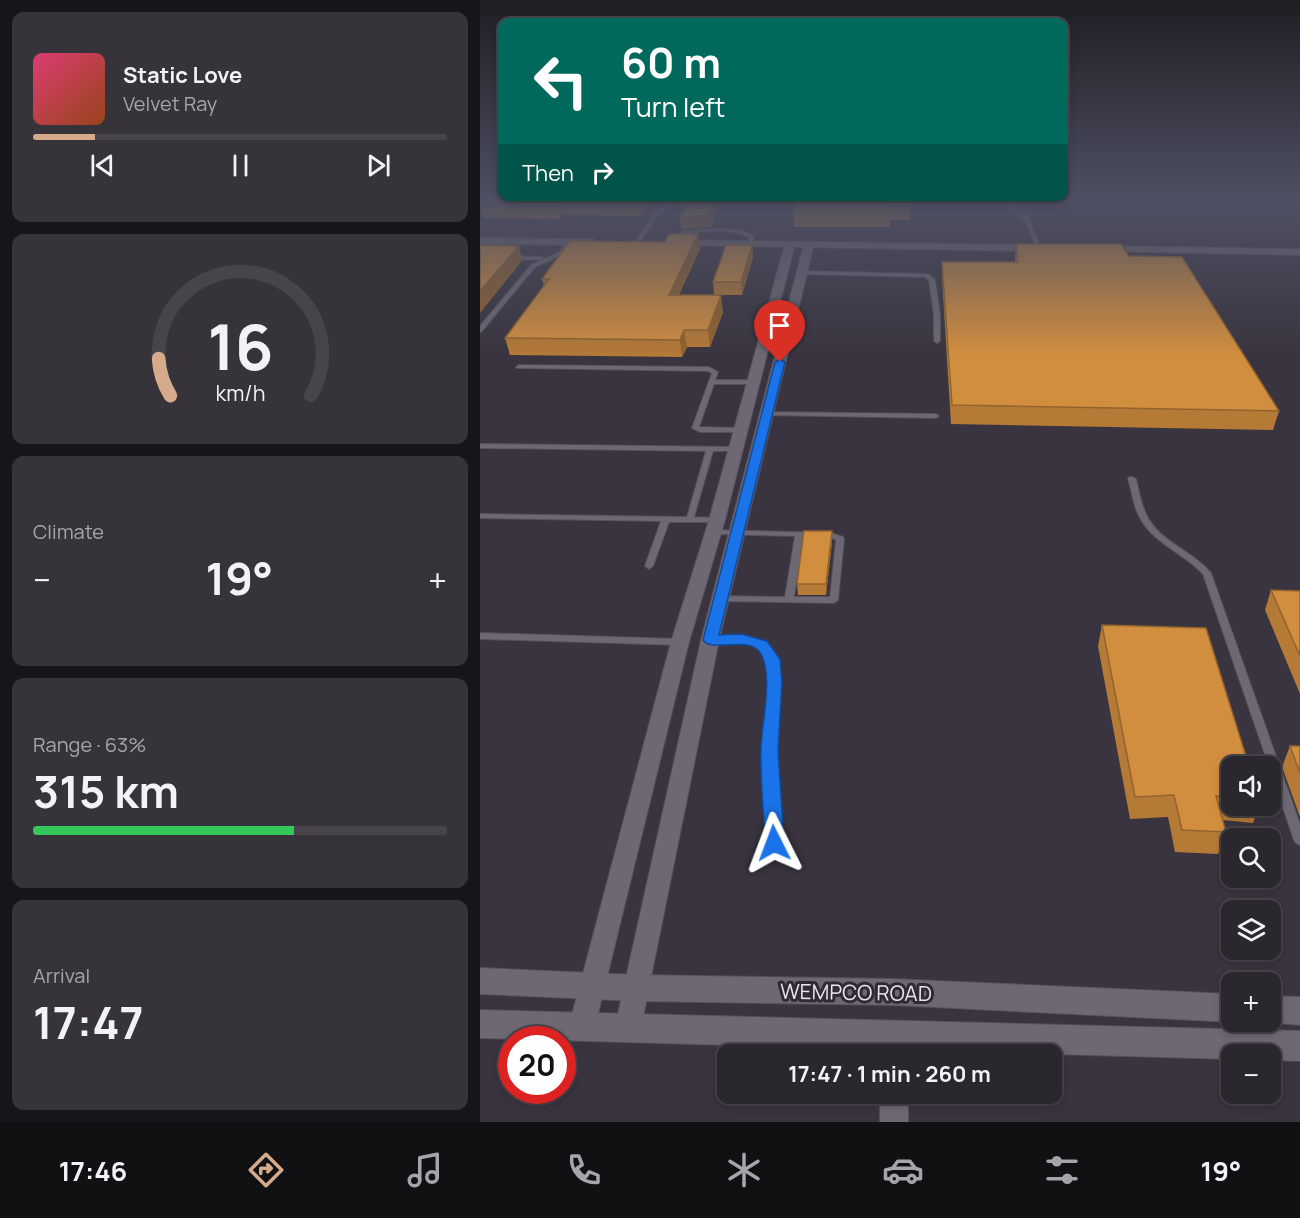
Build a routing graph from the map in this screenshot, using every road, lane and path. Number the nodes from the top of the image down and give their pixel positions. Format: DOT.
graph roads {
  1 [pos="507,252"];
  2 [pos="561,252"];
  3 [pos="788,252"];
  4 [pos="807,252"];
  5 [pos="546,259"];
  6 [pos="802,273"];
  7 [pos="773,310"];
  8 [pos="794,310"];
  9 [pos="480,330"];
  10 [pos="937,341"];
  11 [pos="519,367"];
  12 [pos="712,382"];
  13 [pos="755,382"];
  14 [pos="766,414"];
  15 [pos="936,416"];
  16 [pos="740,430"];
  17 [pos="480,446"];
  18 [pos="710,449"];
  19 [pos="735,449"];
  20 [pos="1132,479"];
  21 [pos="480,516"];
  22 [pos="666,519"];
  23 [pos="690,519"];
  24 [pos="715,526"];
  25 [pos="737,533"];
  26 [pos="799,534"];
  27 [pos="649,566"];
  28 [pos="721,599"];
  29 [pos="789,599"];
  30 [pos="480,636"];
  31 [pos="711,640"];
  32 [pos="680,642"];
  33 [pos="1300,840"];
  34 [pos="774,843"];
  35 [pos="480,981"];
  36 [pos="592,986"];
  37 [pos="637,988"];
  38 [pos="1221,1007"];
  39 [pos="1281,1010"];
  40 [pos="1300,1011"];
  41 [pos="480,1024"];
  42 [pos="582,1026"];
  43 [pos="628,1027"];
  44 [pos="866,1044"];
  45 [pos="1062,1046"];
  46 [pos="1300,1046"];
  47 [pos="894,1104"];
  48 [pos="894,1122"];
  1 -- 5 [label="lane"];
  2 -- 5 [label="lane"];
  3 -- 7 [label="street"];
  4 -- 6 [label="street"];
  5 -- 9 [label="lane"];
  6 -- 8 [label="street"];
  6 -- 10 [label="lane"];
  7 -- 8 [label="street"];
  7 -- 13 [label="street"];
  8 -- 14 [label="street"];
  11 -- 12 [label="lane"];
  12 -- 13 [label="lane"];
  12 -- 16 [label="lane"];
  13 -- 16 [label="street"];
  14 -- 15 [label="lane"];
  14 -- 25 [label="street"];
  16 -- 19 [label="street"];
  17 -- 18 [label="lane"];
  18 -- 19 [label="lane"];
  18 -- 23 [label="lane"];
  19 -- 24 [label="street"];
  20 -- 33 [label="lane"];
  21 -- 22 [label="lane"];
  22 -- 23 [label="lane"];
  22 -- 27 [label="lane"];
  23 -- 24 [label="lane"];
  24 -- 25 [label="lane"];
  24 -- 32 [label="street"];
  25 -- 26 [label="lane"];
  25 -- 28 [label="street"];
  26 -- 29 [label="lane"];
  26 -- 29 [label="lane"];
  28 -- 29 [label="lane"];
  28 -- 31 [label="street"];
  30 -- 32 [label="lane"];
  31 -- 34 [label="lane"];
  31 -- 37 [label="street"];
  32 -- 36 [label="street"];
  35 -- 36 [label="street, WEMPCO ROAD"];
  36 -- 37 [label="street, WEMPCO ROAD"];
  36 -- 42 [label="street"];
  37 -- 38 [label="street, WEMPCO ROAD"];
  37 -- 43 [label="street"];
  39 -- 40 [label="street"];
  41 -- 42 [label="street"];
  42 -- 43 [label="street"];
  43 -- 44 [label="street"];
  45 -- 46 [label="street"];
  47 -- 48 [label="street"];
}
